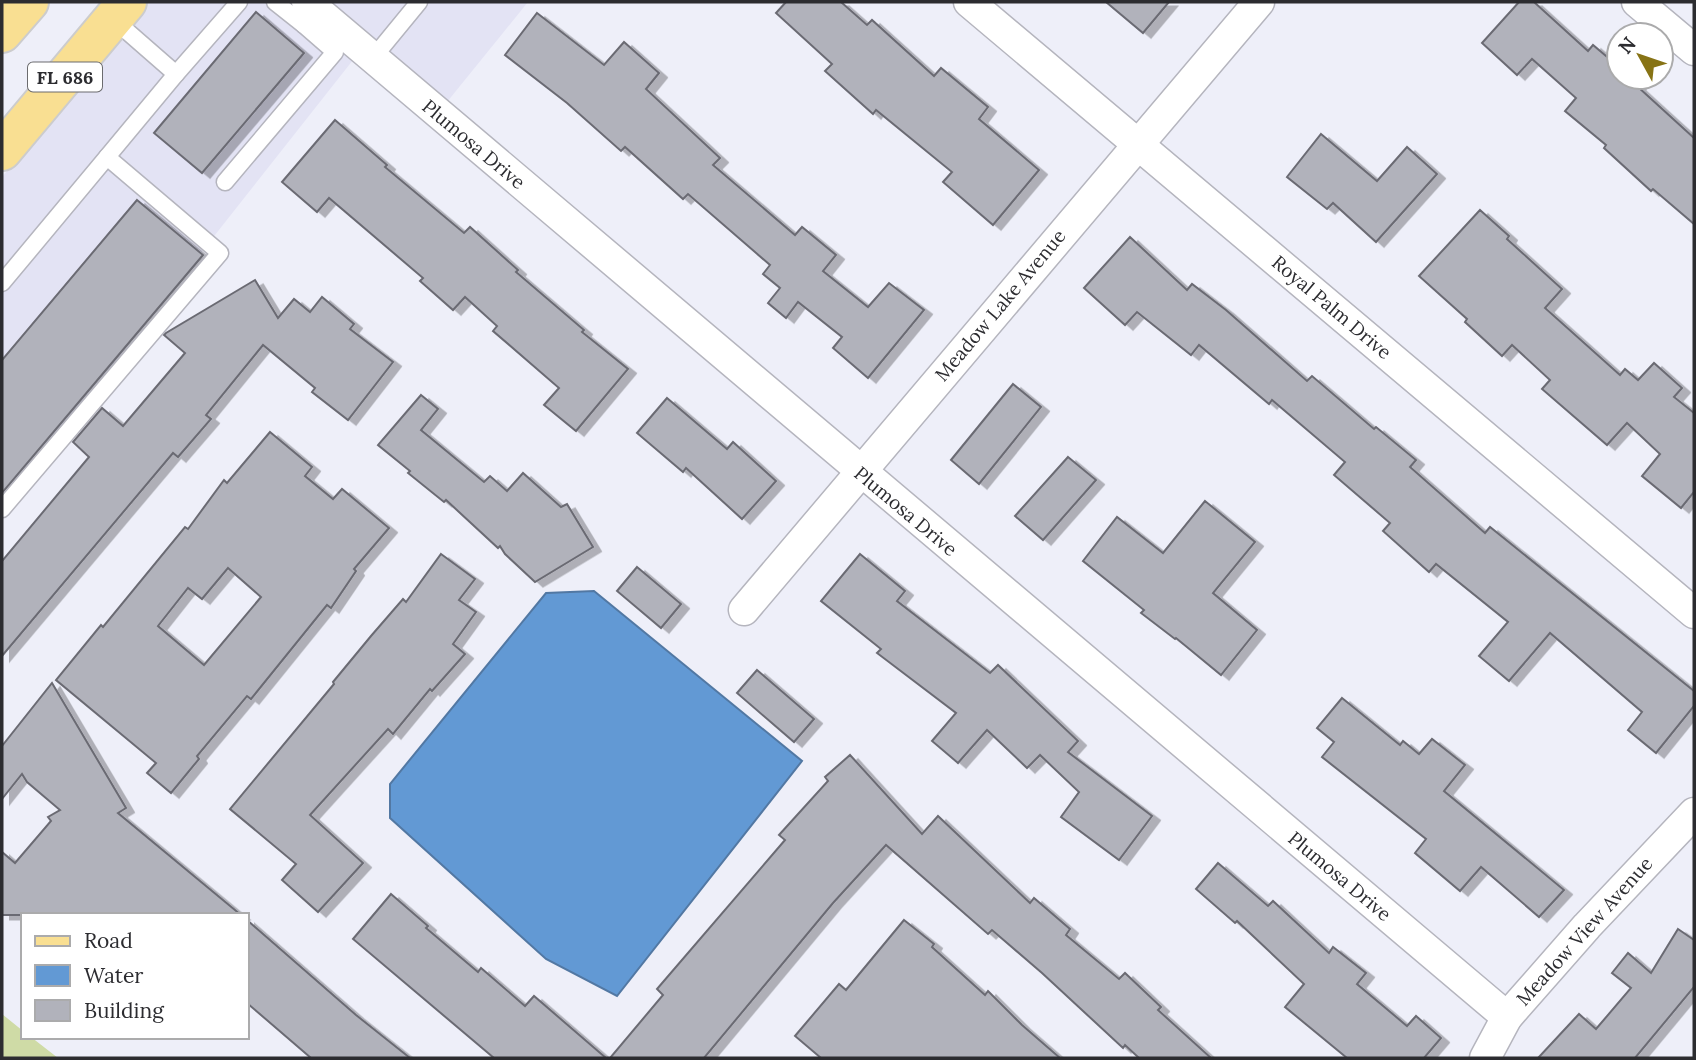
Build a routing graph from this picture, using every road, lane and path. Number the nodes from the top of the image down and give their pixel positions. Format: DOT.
graph roads {
  1 [pos="29,2"];
  2 [pos="239,2"];
  3 [pos="275,2"];
  4 [pos="419,2"];
  5 [pos="969,2"];
  6 [pos="1259,2"];
  7 [pos="1637,2"];
  8 [pos="120,10"];
  9 [pos="310,13"];
  10 [pos="2,33"];
  11 [pos="1694,50"];
  12 [pos="373,58"];
  13 [pos="176,74"];
  14 [pos="1138,142"];
  15 [pos="2,151"];
  16 [pos="107,157"];
  17 [pos="225,182"];
  18 [pos="2,283"];
  19 [pos="859,471"];
  20 [pos="2,509"];
  21 [pos="744,610"];
  22 [pos="1694,613"];
  23 [pos="1694,813"];
  24 [pos="1507,1017"];
  25 [pos="1485,1058"];
  1 -- 10 [label="main road"];
  2 -- 13 [label="lane"];
  3 -- 9 [label="lane"];
  4 -- 12 [label="lane"];
  5 -- 14 [label="street, Royal Palm Drive"];
  6 -- 14 [label="street, Meadow Lake Avenue"];
  7 -- 11 [label="street"];
  8 -- 13 [label="lane"];
  8 -- 15 [label="main road, FL 686"];
  9 -- 12 [label="street, Plumosa Drive"];
  9 -- 17 [label="lane"];
  12 -- 19 [label="street, Plumosa Drive"];
  13 -- 16 [label="lane"];
  14 -- 19 [label="street, Meadow Lake Avenue"];
  14 -- 22 [label="street, Royal Palm Drive"];
  16 -- 18 [label="lane"];
  16 -- 20 [label="lane"];
  19 -- 21 [label="street, Meadow Lake Avenue"];
  19 -- 24 [label="street, Plumosa Drive"];
  23 -- 24 [label="street, Meadow View Avenue"];
  24 -- 25 [label="street, Meadow View Avenue"];
}
